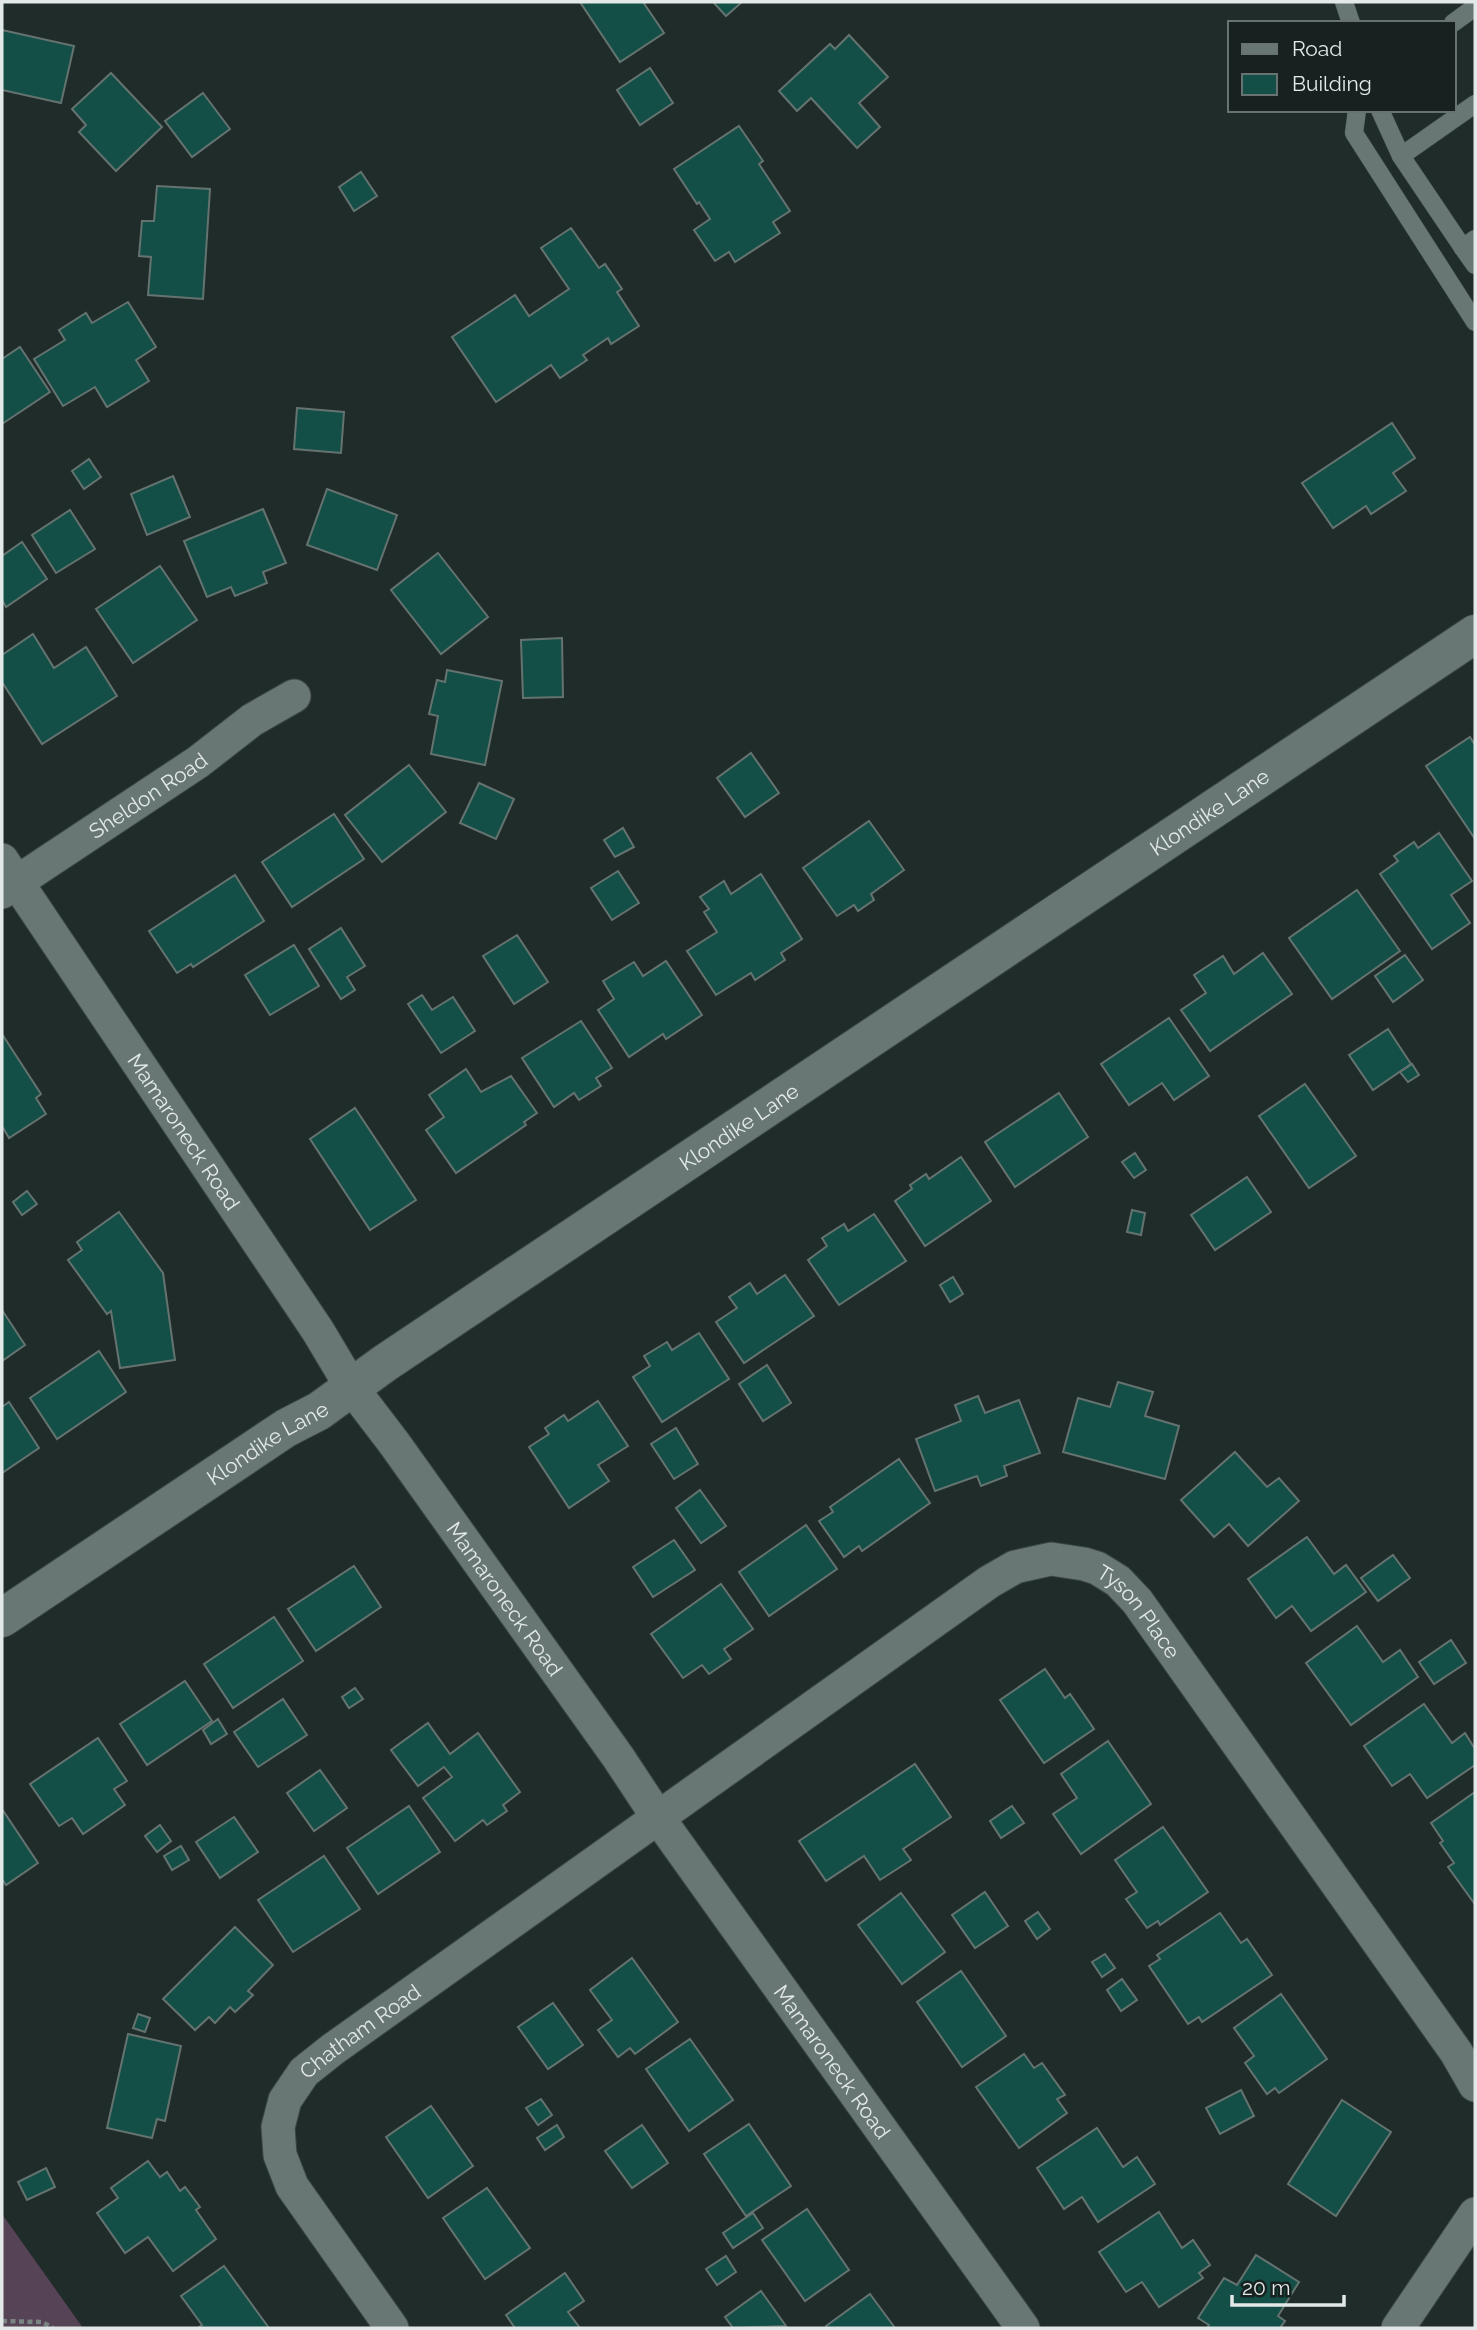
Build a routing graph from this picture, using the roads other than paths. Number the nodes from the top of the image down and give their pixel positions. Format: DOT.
graph roads {
  1 [pos="1344,2"];
  2 [pos="1475,7"];
  3 [pos="1350,21"];
  4 [pos="1456,21"];
  5 [pos="1475,104"];
  6 [pos="1357,112"];
  7 [pos="1381,112"];
  8 [pos="1401,156"];
  9 [pos="1469,243"];
  10 [pos="1475,265"];
  11 [pos="1475,322"];
  12 [pos="1475,634"];
  13 [pos="293,696"];
  14 [pos="6,879"];
  15 [pos="352,1388"];
  16 [pos="2,1618"];
  17 [pos="657,1816"];
  18 [pos="1475,2085"];
  19 [pos="1475,2214"];
  20 [pos="392,2328"];
  21 [pos="1023,2328"];
  22 [pos="1398,2328"];
  1 -- 3 [label="lane"];
  2 -- 4 [label="lane"];
  5 -- 8 [label="lane"];
  6 -- 11 [label="lane"];
  7 -- 8 [label="lane"];
  8 -- 9 [label="lane"];
  9 -- 10 [label="lane"];
  12 -- 15 [label="street, Klondike Lane"];
  13 -- 14 [label="street, Sheldon Road"];
  14 -- 15 [label="street, Mamaroneck Road"];
  15 -- 16 [label="street, Klondike Lane"];
  15 -- 17 [label="street, Mamaroneck Road"];
  17 -- 18 [label="street, Tyson Place"];
  17 -- 20 [label="street, Chatham Road"];
  17 -- 21 [label="street, Mamaroneck Road"];
  19 -- 22 [label="street"];
}
